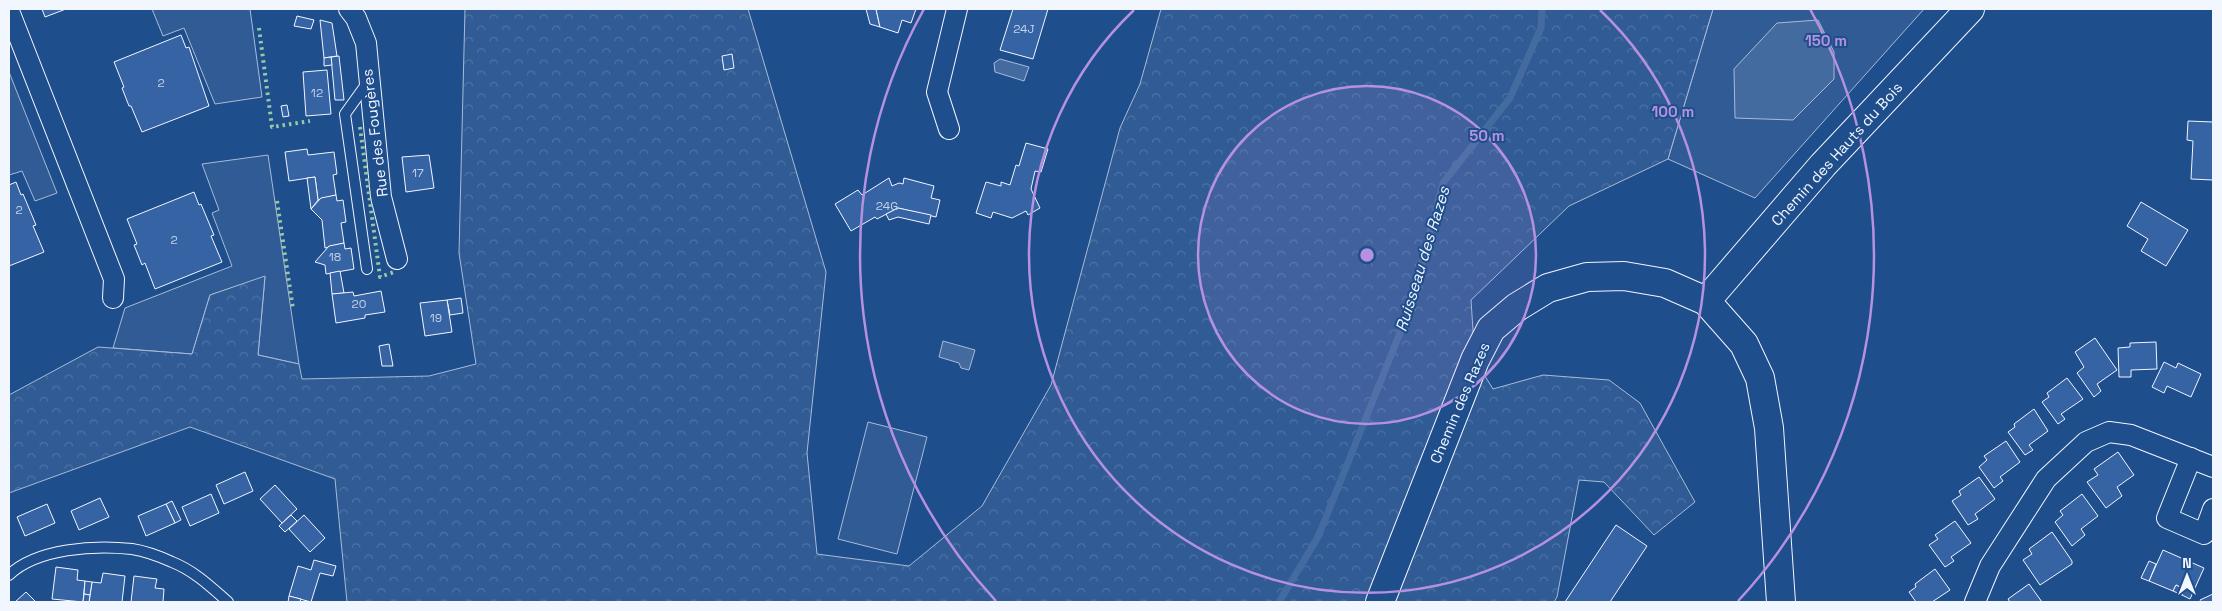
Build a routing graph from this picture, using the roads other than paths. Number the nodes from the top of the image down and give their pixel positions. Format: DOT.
graph roads {
  1 [pos="349,9"];
  2 [pos="957,9"];
  3 [pos="1970,9"];
  4 [pos="9,11"];
  5 [pos="368,82"];
  6 [pos="949,129"];
  7 [pos="397,259"];
  8 [pos="367,270"];
  9 [pos="113,298"];
  10 [pos="1706,301"];
  11 [pos="2190,458"];
  12 [pos="2213,467"];
  13 [pos="2213,509"];
  14 [pos="9,575"];
  15 [pos="228,602"];
  16 [pos="1380,602"];
  17 [pos="1781,602"];
  18 [pos="1975,602"];
  1 -- 5 [label="street, Rue des Fougères"];
  2 -- 6 [label="street"];
  3 -- 10 [label="street, Chemin des Hauts du Bois"];
  4 -- 9 [label="street"];
  5 -- 7 [label="street, Rue des Fougères"];
  5 -- 8 [label="lane"];
  10 -- 16 [label="street, Chemin des Razes"];
  10 -- 17 [label="street, Chemin des Razes"];
  11 -- 12 [label="street"];
  11 -- 13 [label="street"];
  11 -- 18 [label="street"];
  14 -- 15 [label="lane"];
}
